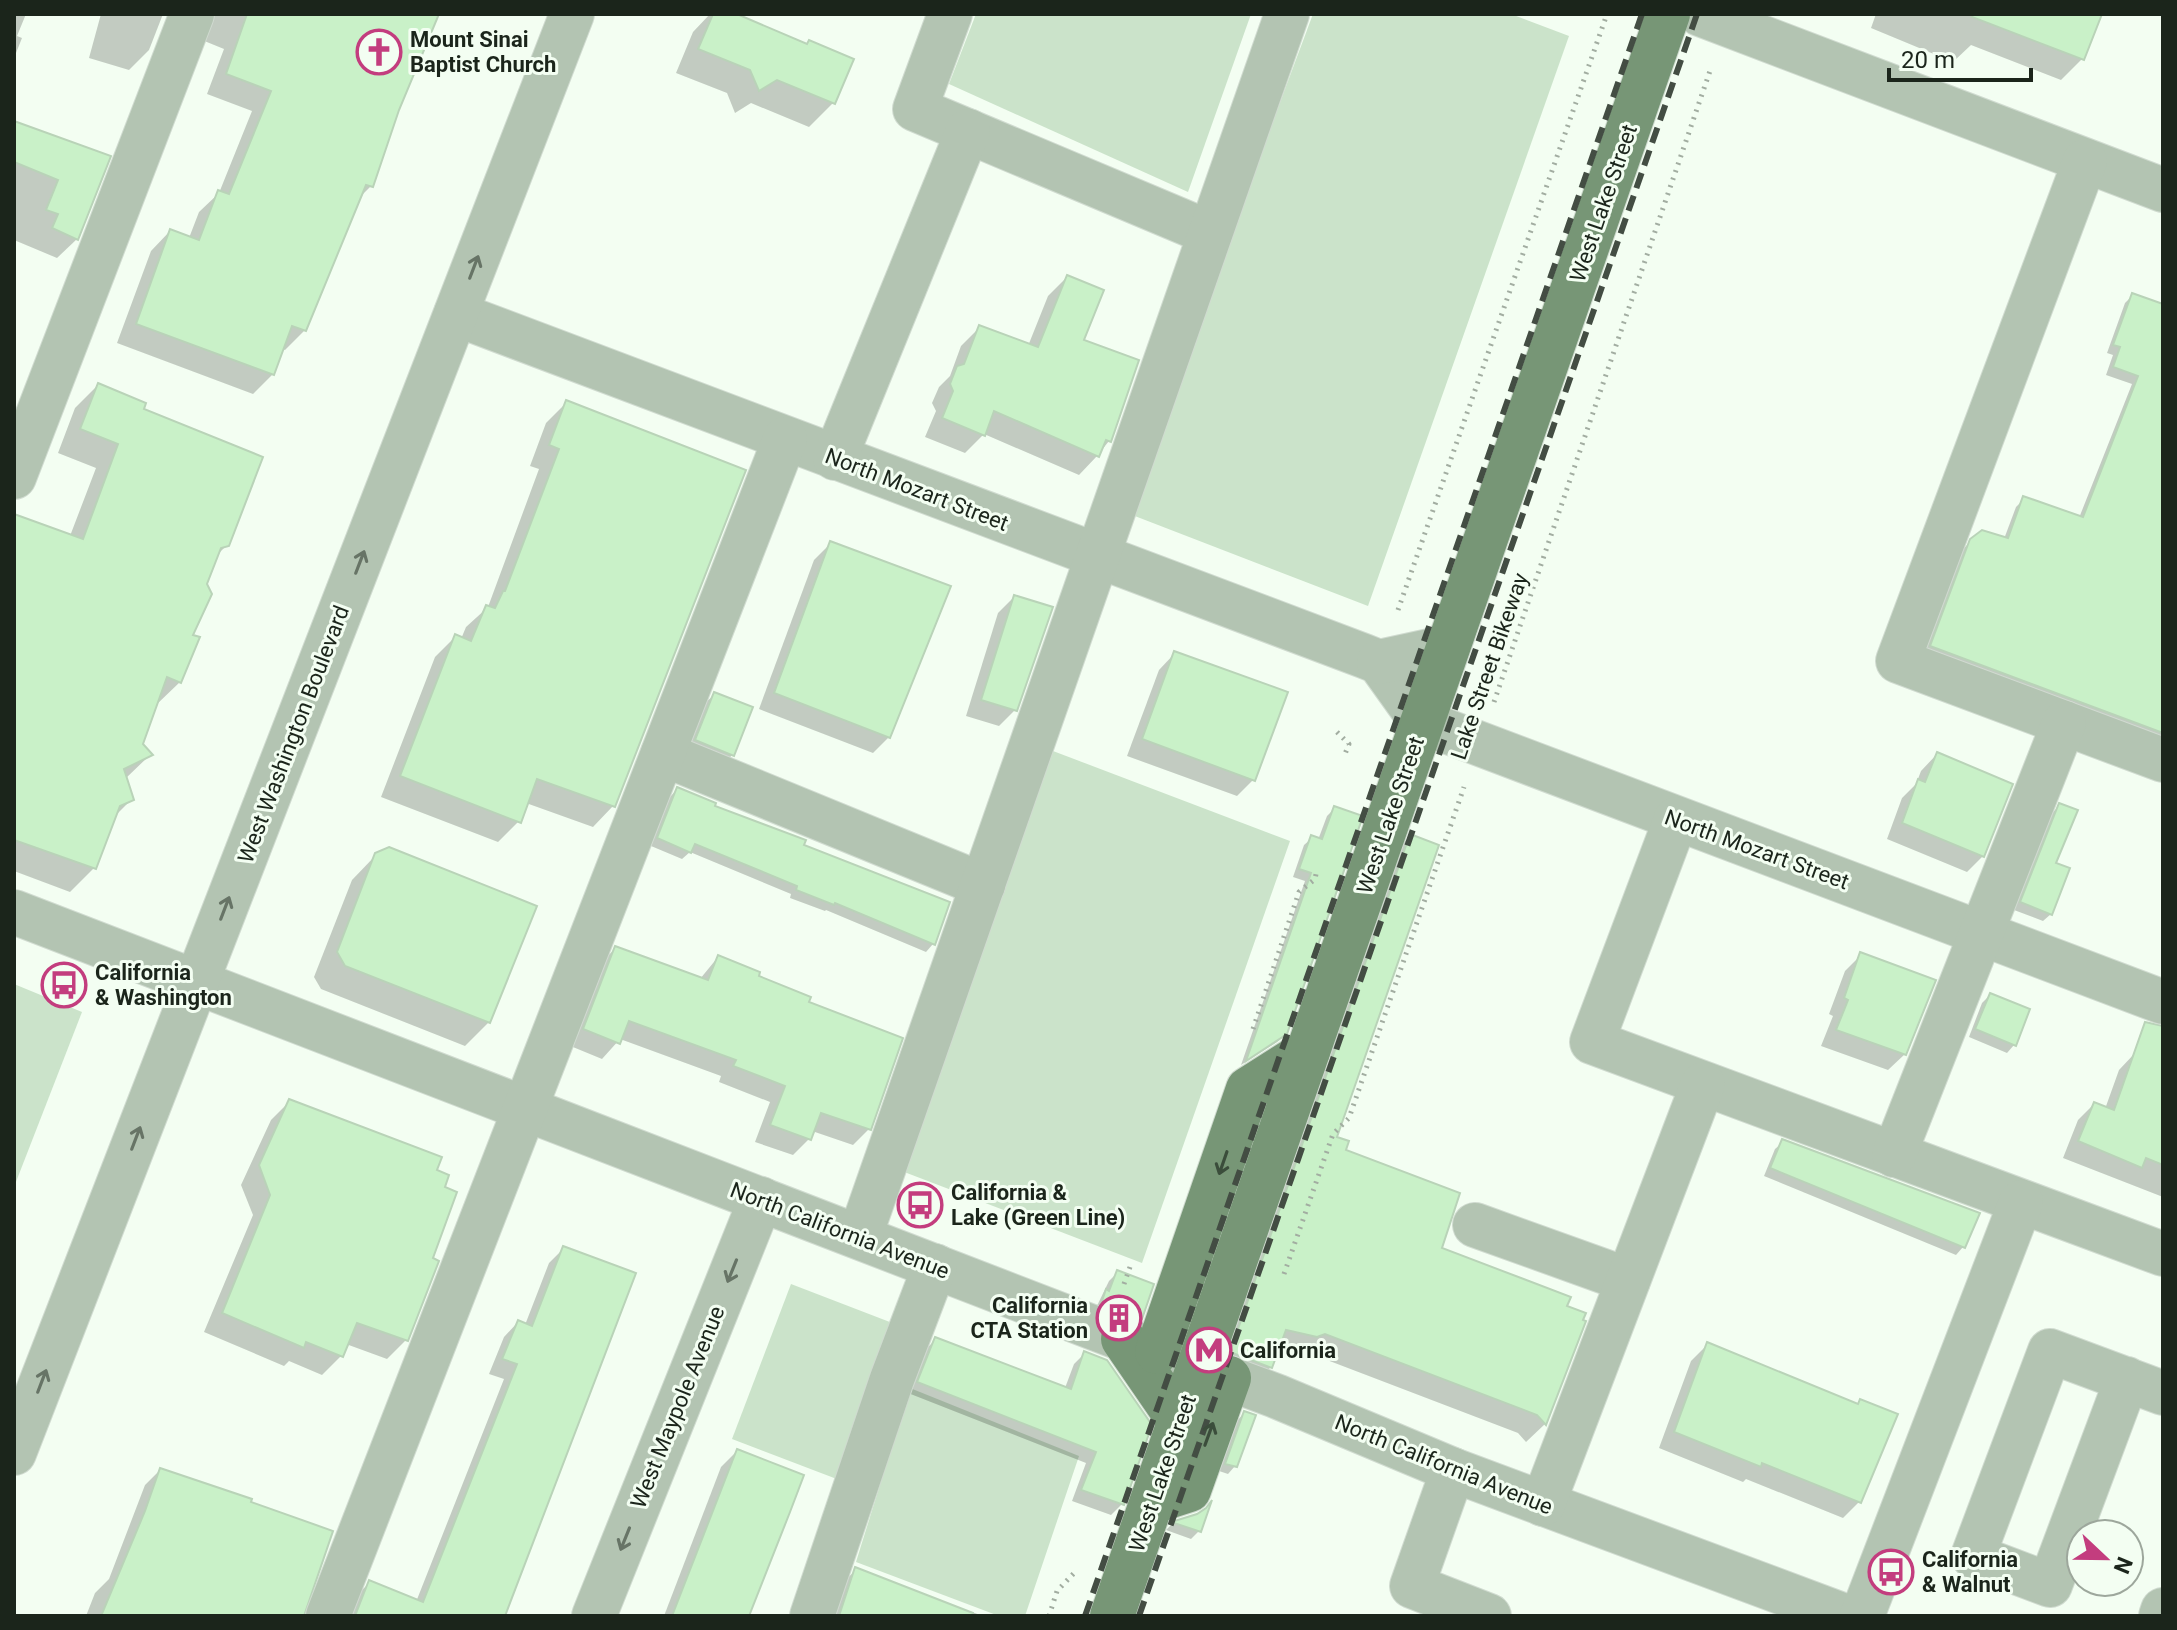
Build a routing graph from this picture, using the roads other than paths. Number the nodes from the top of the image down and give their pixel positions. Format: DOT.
graph roads {
  1 [pos="192,14"];
  2 [pos="572,14"];
  3 [pos="950,14"];
  4 [pos="1287,14"];
  5 [pos="1668,14"];
  6 [pos="1713,19"];
  7 [pos="968,131"];
  8 [pos="2085,161"];
  9 [pos="2163,190"];
  10 [pos="1210,233"];
  11 [pos="456,314"];
  12 [pos="785,439"];
  13 [pos="835,458"];
  14 [pos="14,477"];
  15 [pos="1097,557"];
  16 [pos="1448,647"];
  17 [pos="1379,662"];
  18 [pos="1422,722"];
  19 [pos="2064,723"];
  20 [pos="663,754"];
  21 [pos="2163,760"];
  22 [pos="1676,819"];
  23 [pos="983,885"];
  24 [pos="14,912"];
  25 [pos="1982,933"];
  26 [pos="197,981"];
  27 [pos="2163,1002"];
  28 [pos="1308,1051"];
  29 [pos="1703,1084"];
  30 [pos="524,1110"];
  31 [pos="1894,1155"];
  32 [pos="761,1199"];
  33 [pos="2021,1202"];
  34 [pos="1475,1225"];
  35 [pos="860,1236"];
  36 [pos="2163,1254"];
  37 [pos="935,1266"];
  38 [pos="1628,1280"];
  39 [pos="1140,1346"];
  40 [pos="1214,1372"];
  41 [pos="2145,1386"];
  42 [pos="1180,1422"];
  43 [pos="14,1453"];
  44 [pos="1453,1470"];
  45 [pos="1152,1502"];
  46 [pos="1543,1504"];
  47 [pos="2163,1610"];
  48 [pos="328,1616"];
  49 [pos="594,1616"];
  50 [pos="812,1616"];
  51 [pos="1112,1616"];
  52 [pos="1489,1616"];
  53 [pos="1845,1616"];
  54 [pos="1862,1616"];
  55 [pos="2161,1616"];
  1 -- 14 [label="street"];
  11 -- 2 [label="street, West Washington Boulevard, one-way"];
  3 -- 7 [label="street"];
  4 -- 10 [label="street"];
  5 -- 16 [label="main road, West Lake Street"];
  6 -- 8 [label="street"];
  7 -- 10 [label="street"];
  7 -- 13 [label="street"];
  8 -- 9 [label="street"];
  8 -- 19 [label="street"];
  10 -- 15 [label="street"];
  11 -- 12 [label="street, North Mozart Street"];
  26 -- 11 [label="street, West Washington Boulevard, one-way"];
  12 -- 13 [label="street, North Mozart Street"];
  12 -- 20 [label="street"];
  13 -- 15 [label="street, North Mozart Street"];
  15 -- 17 [label="street, North Mozart Street"];
  15 -- 23 [label="street"];
  16 -- 17 [label="street"];
  16 -- 18 [label="main road, West Lake Street"];
  17 -- 18 [label="street"];
  18 -- 22 [label="street, North Mozart Street"];
  18 -- 28 [label="main road, West Lake Street"];
  19 -- 21 [label="street"];
  19 -- 25 [label="street"];
  20 -- 23 [label="street"];
  20 -- 30 [label="street"];
  22 -- 25 [label="street, North Mozart Street"];
  22 -- 29 [label="street"];
  23 -- 35 [label="street"];
  24 -- 26 [label="street, North California Avenue"];
  25 -- 27 [label="street, North Mozart Street"];
  25 -- 31 [label="street"];
  26 -- 30 [label="street, North California Avenue"];
  43 -- 26 [label="street, West Washington Boulevard, one-way"];
  28 -- 39 [label="main road, one-way"];
  28 -- 40 [label="main road, West Lake Street"];
  29 -- 31 [label="street"];
  29 -- 38 [label="street"];
  30 -- 32 [label="street, North California Avenue"];
  30 -- 48 [label="street"];
  31 -- 33 [label="street"];
  32 -- 35 [label="street, North California Avenue"];
  32 -- 49 [label="street, West Maypole Avenue, one-way"];
  33 -- 36 [label="street"];
  33 -- 54 [label="street"];
  34 -- 38 [label="street"];
  35 -- 37 [label="street, North California Avenue"];
  37 -- 39 [label="street, North California Avenue"];
  37 -- 50 [label="street"];
  38 -- 46 [label="street"];
  39 -- 40 [label="street, North California Avenue"];
  39 -- 42 [label="main road"];
  40 -- 42 [label="main road, West Lake Street"];
  40 -- 44 [label="street, North California Avenue"];
  45 -- 40 [label="main road, one-way"];
  41 -- 41 [label="street"];
  42 -- 45 [label="main road, West Lake Street"];
  44 -- 46 [label="street, North California Avenue"];
  44 -- 52 [label="street"];
  45 -- 51 [label="main road, West Lake Street"];
  46 -- 53 [label="street, North California Avenue"];
  47 -- 55 [label="street"];
}
